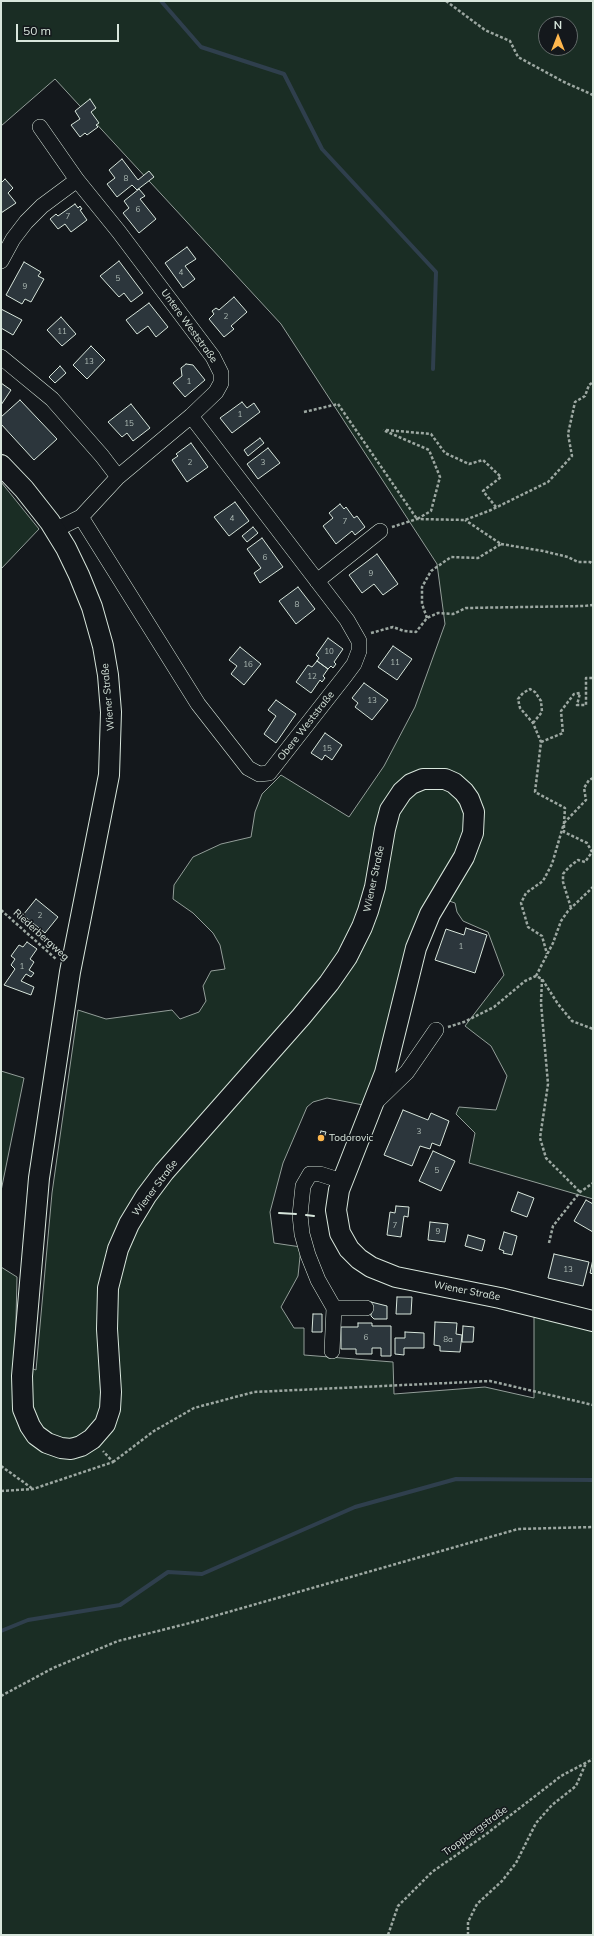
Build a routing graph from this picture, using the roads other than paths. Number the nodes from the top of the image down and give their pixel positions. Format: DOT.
graph roads {
  1 [pos="40,127"];
  2 [pos="78,180"];
  3 [pos="1,261"];
  4 [pos="1,357"];
  5 [pos="191,416"];
  6 [pos="1,465"];
  7 [pos="118,477"];
  8 [pos="81,517"];
  9 [pos="55,530"];
  10 [pos="380,531"];
  11 [pos="316,581"];
  12 [pos="436,1030"];
  13 [pos="374,1104"];
  14 [pos="342,1181"];
  15 [pos="334,1308"];
  16 [pos="366,1308"];
  17 [pos="593,1321"];
  18 [pos="332,1351"];
  1 -- 2 [label="street, Untere Weststraße"];
  2 -- 3 [label="street"];
  2 -- 5 [label="street, Untere Weststraße"];
  4 -- 7 [label="street"];
  5 -- 7 [label="street, Untere Weststraße"];
  5 -- 11 [label="street"];
  6 -- 9 [label="main road, Wiener Straße"];
  7 -- 8 [label="street, Untere Weststraße"];
  8 -- 9 [label="street, Untere Weststraße"];
  8 -- 11 [label="street, Obere Weststraße"];
  9 -- 13 [label="main road, Wiener Straße"];
  10 -- 11 [label="street"];
  12 -- 13 [label="street"];
  13 -- 14 [label="main road, Wiener Straße"];
  14 -- 15 [label="street"];
  14 -- 17 [label="main road, Wiener Straße"];
  15 -- 16 [label="street"];
  15 -- 18 [label="street"];
}
